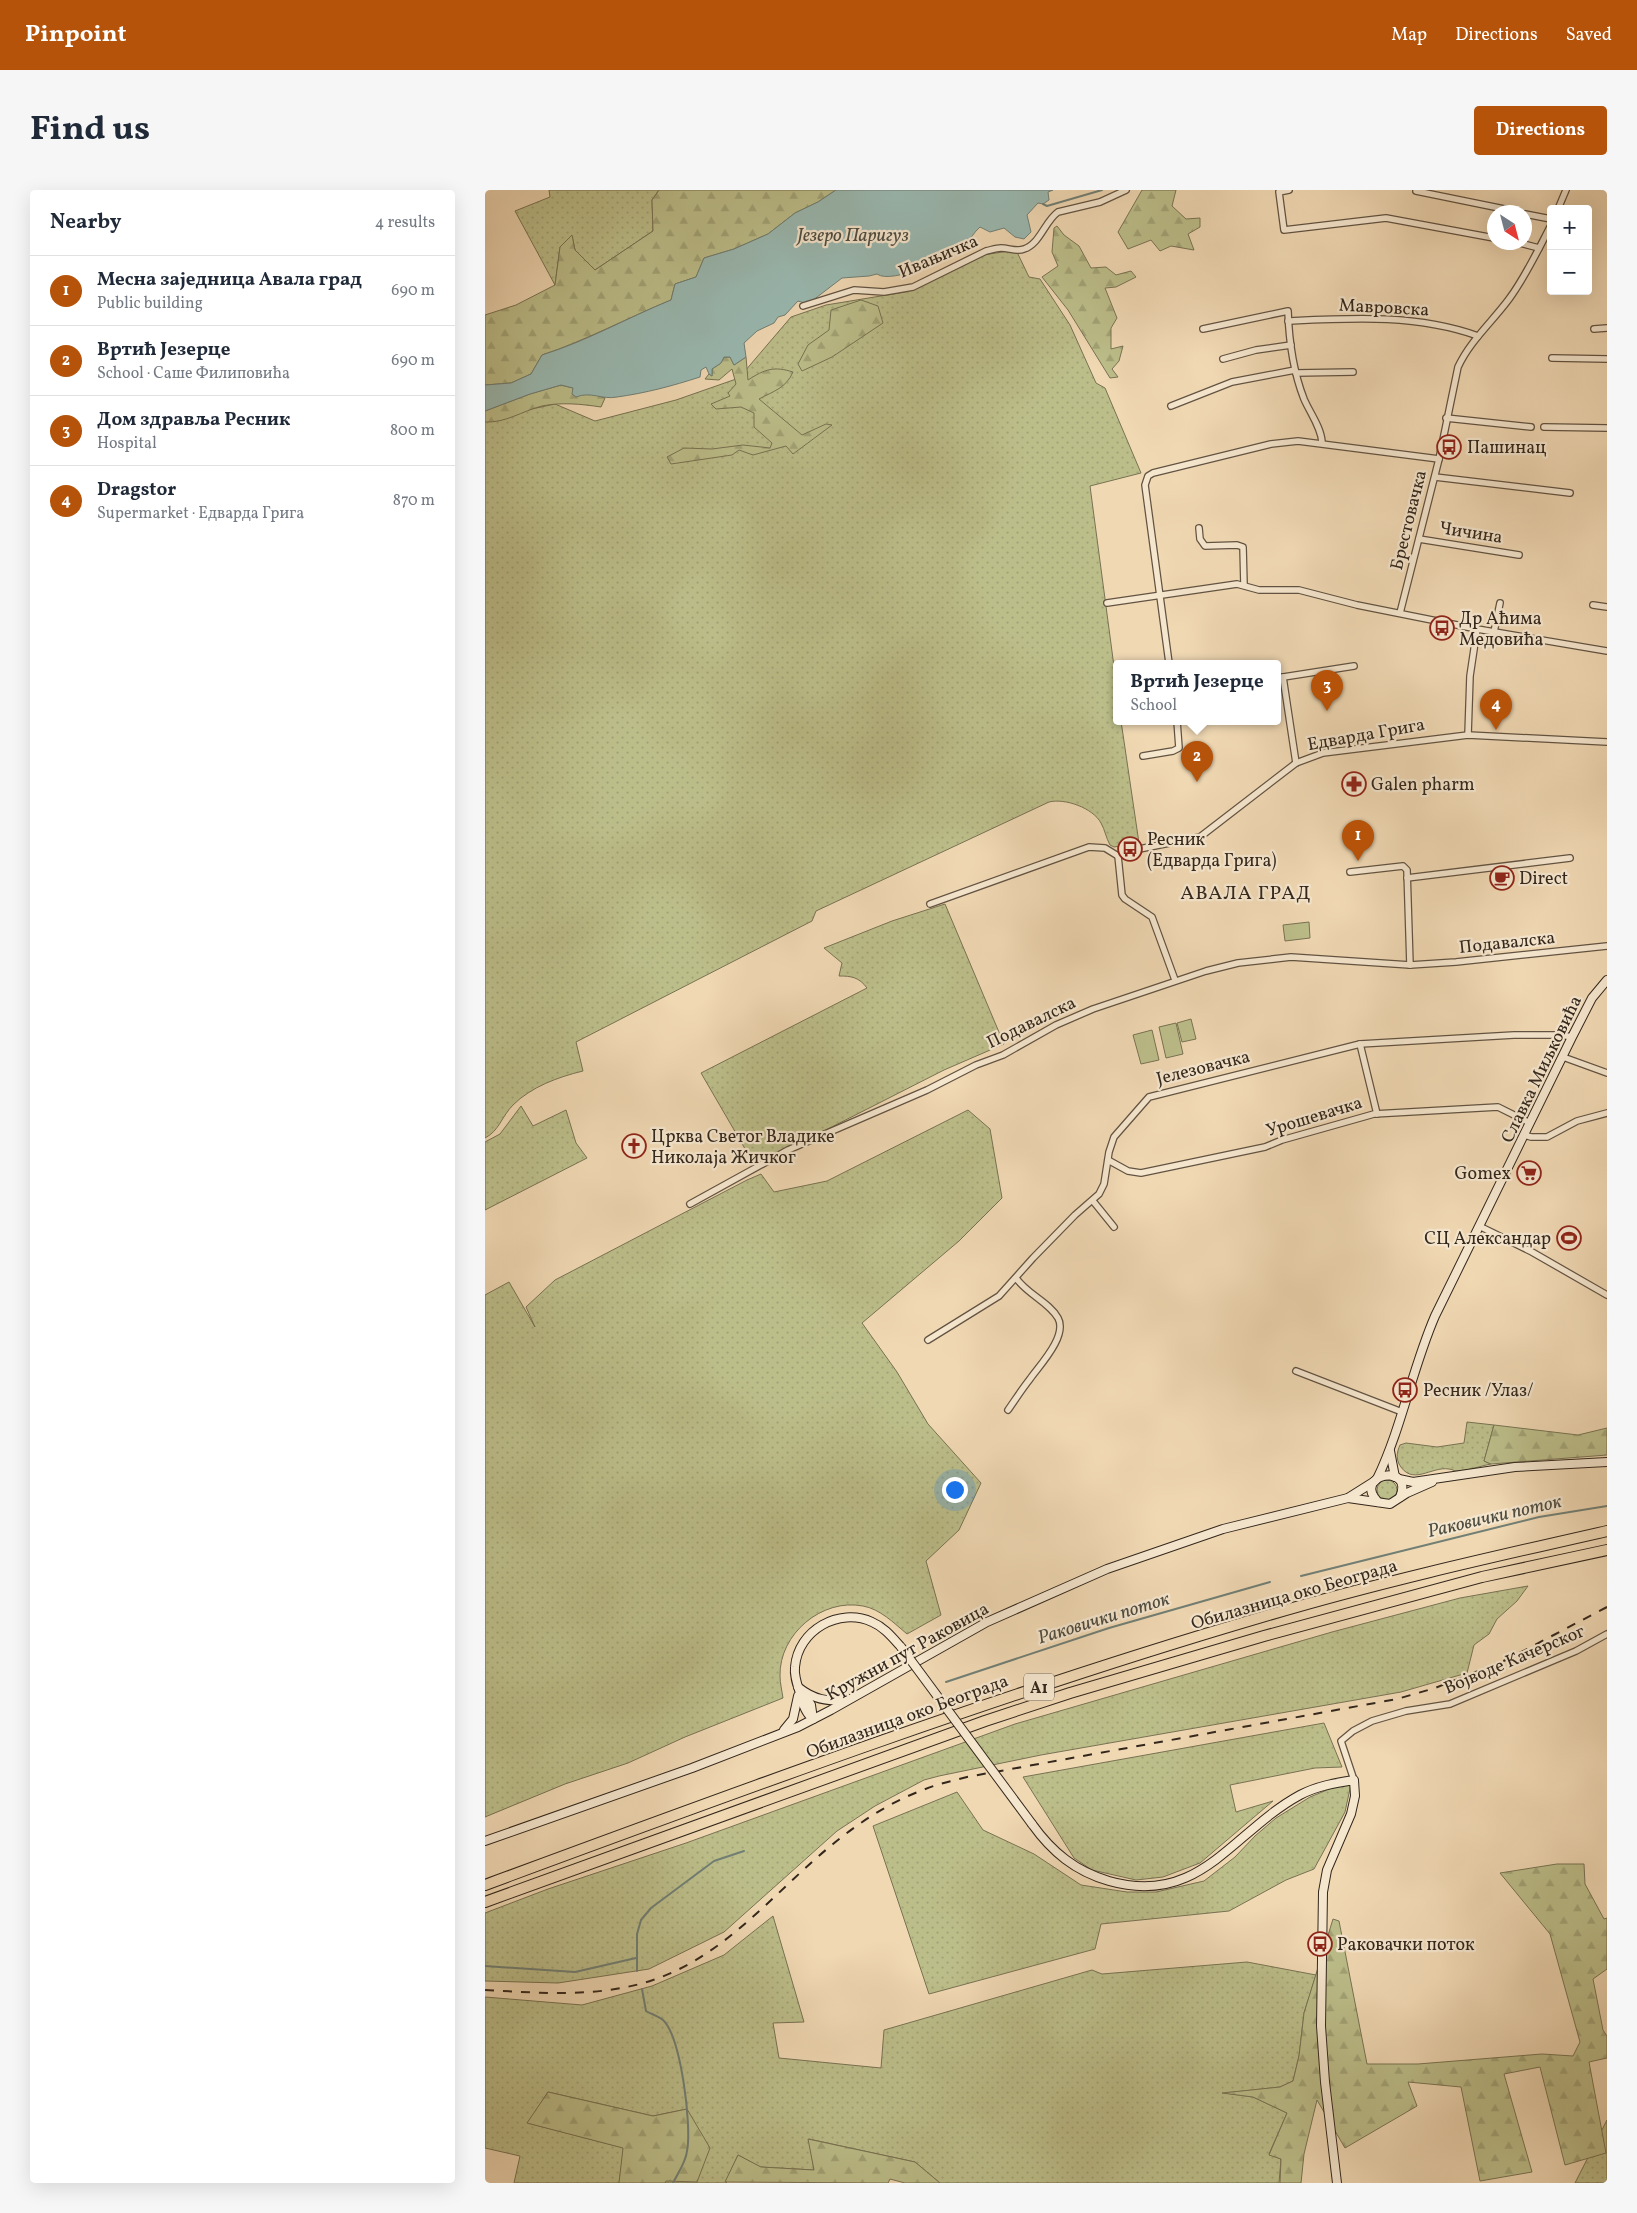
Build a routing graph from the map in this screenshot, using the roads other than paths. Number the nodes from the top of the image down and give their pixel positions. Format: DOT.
graph roads {
  1 [pos="1126,190"];
  2 [pos="1289,190"];
  3 [pos="1565,190"];
  4 [pos="1416,191"];
  5 [pos="1487,205"];
  6 [pos="1559,205"];
  7 [pos="1532,215"];
  8 [pos="1547,218"];
  9 [pos="1547,232"];
  10 [pos="1487,237"];
  11 [pos="1532,246"];
  12 [pos="1539,248"];
  13 [pos="803,306"];
  14 [pos="1288,322"];
  15 [pos="1607,328"];
  16 [pos="1203,329"];
  17 [pos="1594,329"];
  18 [pos="1477,336"];
  19 [pos="1291,344"];
  20 [pos="1552,358"];
  21 [pos="1607,359"];
  22 [pos="1223,360"];
  23 [pos="1296,371"];
  24 [pos="1353,372"];
  25 [pos="1171,406"];
  26 [pos="1446,418"];
  27 [pos="1531,427"];
  28 [pos="1544,427"];
  29 [pos="1607,428"];
  30 [pos="1322,442"];
  31 [pos="1439,458"];
  32 [pos="1435,477"];
  33 [pos="1570,493"];
  34 [pos="1199,528"];
  35 [pos="1419,539"];
  36 [pos="1519,554"];
  37 [pos="1243,585"];
  38 [pos="1158,595"];
  39 [pos="1107,603"];
  40 [pos="1500,603"];
  41 [pos="1593,605"];
  42 [pos="1607,607"];
  43 [pos="1400,613"];
  44 [pos="1477,630"];
  45 [pos="1494,632"];
  46 [pos="1607,651"];
  47 [pos="1169,660"];
  48 [pos="1353,666"];
  49 [pos="1281,678"];
  50 [pos="1281,683"];
  51 [pos="1177,725"];
  52 [pos="1468,735"];
  53 [pos="1607,742"];
  54 [pos="1143,756"];
  55 [pos="1296,763"];
  56 [pos="1118,856"];
  57 [pos="1570,858"];
  58 [pos="1350,872"];
  59 [pos="1407,878"];
  60 [pos="930,904"];
  61 [pos="1607,946"];
  62 [pos="1410,965"];
  63 [pos="1175,980"];
  64 [pos="1607,980"];
  65 [pos="1572,1037"];
  66 [pos="1361,1044"];
  67 [pos="1563,1057"];
  68 [pos="1607,1073"];
  69 [pos="1607,1113"];
  70 [pos="1377,1114"];
  71 [pos="1530,1123"];
  72 [pos="1524,1135"];
  73 [pos="1108,1160"];
  74 [pos="1093,1201"];
  75 [pos="691,1204"];
  76 [pos="1479,1226"];
  77 [pos="1114,1227"];
  78 [pos="1016,1278"];
  79 [pos="1607,1295"];
  80 [pos="928,1340"];
  81 [pos="1296,1371"];
  82 [pos="1008,1410"];
  83 [pos="1402,1412"];
  84 [pos="1390,1451"];
  85 [pos="1607,1462"];
  86 [pos="1397,1478"];
  87 [pos="1443,1478"];
  88 [pos="1376,1480"];
  89 [pos="1400,1497"];
  90 [pos="1348,1498"];
  91 [pos="1378,1502"];
  92 [pos="1607,1531"];
  93 [pos="1607,1550"];
  94 [pos="1607,1634"];
  95 [pos="798,1687"];
  96 [pos="854,1697"];
  97 [pos="813,1719"];
  98 [pos="779,1734"];
  99 [pos="1354,1780"];
  100 [pos="485,1841"];
  101 [pos="485,1885"];
  102 [pos="485,1902"];
  103 [pos="1337,2183"];
  1 -- 13 [label="street, Ивањичка"];
  2 -- 10 [label="street"];
  3 -- 6 [label="street"];
  4 -- 5 [label="street"];
  7 -- 8 [label="street"];
  9 -- 12 [label="street, Брестовачка"];
  11 -- 12 [label="street"];
  12 -- 18 [label="street, Брестовачка"];
  14 -- 16 [label="street"];
  14 -- 18 [label="street, Мавровска"];
  14 -- 19 [label="street"];
  15 -- 17 [label="street"];
  18 -- 26 [label="street, Брестовачка"];
  19 -- 22 [label="street"];
  19 -- 23 [label="street"];
  20 -- 21 [label="street"];
  23 -- 24 [label="street"];
  23 -- 25 [label="street"];
  23 -- 30 [label="street"];
  26 -- 27 [label="street"];
  26 -- 31 [label="street, Брестовачка"];
  28 -- 29 [label="street"];
  30 -- 31 [label="street"];
  30 -- 38 [label="street"];
  31 -- 32 [label="street, Брестовачка"];
  32 -- 33 [label="street"];
  32 -- 35 [label="street, Брестовачка"];
  34 -- 37 [label="street"];
  35 -- 36 [label="street, Чичина"];
  35 -- 43 [label="street, Брестовачка"];
  37 -- 38 [label="street"];
  37 -- 43 [label="street"];
  38 -- 39 [label="street"];
  38 -- 47 [label="street"];
  40 -- 45 [label="street"];
  41 -- 42 [label="street"];
  43 -- 44 [label="street"];
  44 -- 45 [label="street"];
  44 -- 52 [label="street"];
  45 -- 46 [label="street"];
  48 -- 49 [label="street"];
  50 -- 55 [label="street"];
  51 -- 54 [label="street"];
  52 -- 53 [label="street, Едварда Грига"];
  52 -- 55 [label="street, Едварда Грига"];
  55 -- 56 [label="street, Едварда Грига"];
  56 -- 60 [label="street"];
  56 -- 63 [label="street"];
  57 -- 59 [label="street"];
  58 -- 59 [label="street"];
  59 -- 62 [label="street"];
  61 -- 62 [label="street, Подавалска"];
  62 -- 63 [label="street, Подавалска"];
  63 -- 75 [label="street, Подавалска"];
  64 -- 65 [label="street, Славка Миљковића"];
  65 -- 66 [label="street, Јелезовачка"];
  65 -- 67 [label="street, Славка Миљковића"];
  66 -- 70 [label="street"];
  66 -- 73 [label="street, Јелезовачка"];
  67 -- 68 [label="street"];
  67 -- 71 [label="street, Славка Миљковића"];
  69 -- 72 [label="street"];
  70 -- 71 [label="street, Урошевачка"];
  70 -- 73 [label="street, Урошевачка"];
  71 -- 72 [label="street, Славка Миљковића"];
  72 -- 76 [label="street, Славка Миљковића"];
  73 -- 74 [label="street, Јелезовачка"];
  74 -- 77 [label="street"];
  74 -- 78 [label="street, Јелезовачка"];
  76 -- 79 [label="street"];
  76 -- 83 [label="street, Славка Миљковића"];
  78 -- 80 [label="street, Јелезовачка"];
  78 -- 82 [label="street"];
  81 -- 83 [label="street"];
  83 -- 84 [label="street, Славка Миљковића"];
  84 -- 86 [label="street, Славка Миљковића"];
  84 -- 88 [label="street, Славка Миљковића"];
  85 -- 87 [label="street"];
  86 -- 87 [label="street"];
  86 -- 88 [label="street"];
  86 -- 89 [label="street"];
  87 -- 89 [label="street"];
  88 -- 90 [label="street, Кружни пут Раковица"];
  88 -- 91 [label="street"];
  89 -- 91 [label="street"];
  90 -- 91 [label="street, Кружни пут Раковица"];
  90 -- 96 [label="street, Кружни пут Раковица"];
  92 -- 101 [label="highway, Обилазница око Београда / A1"];
  93 -- 102 [label="highway, Обилазница око Београда / A1"];
  94 -- 99 [label="street, Војводе Качерског"];
  95 -- 96 [label="street"];
  95 -- 97 [label="street"];
  95 -- 98 [label="street"];
  95 -- 99 [label="street, bridge"];
  96 -- 97 [label="street, Кружни пут Раковица"];
  97 -- 98 [label="street, Кружни пут Раковица"];
  98 -- 100 [label="street, Кружни пут Раковица"];
  99 -- 103 [label="street"];
}
